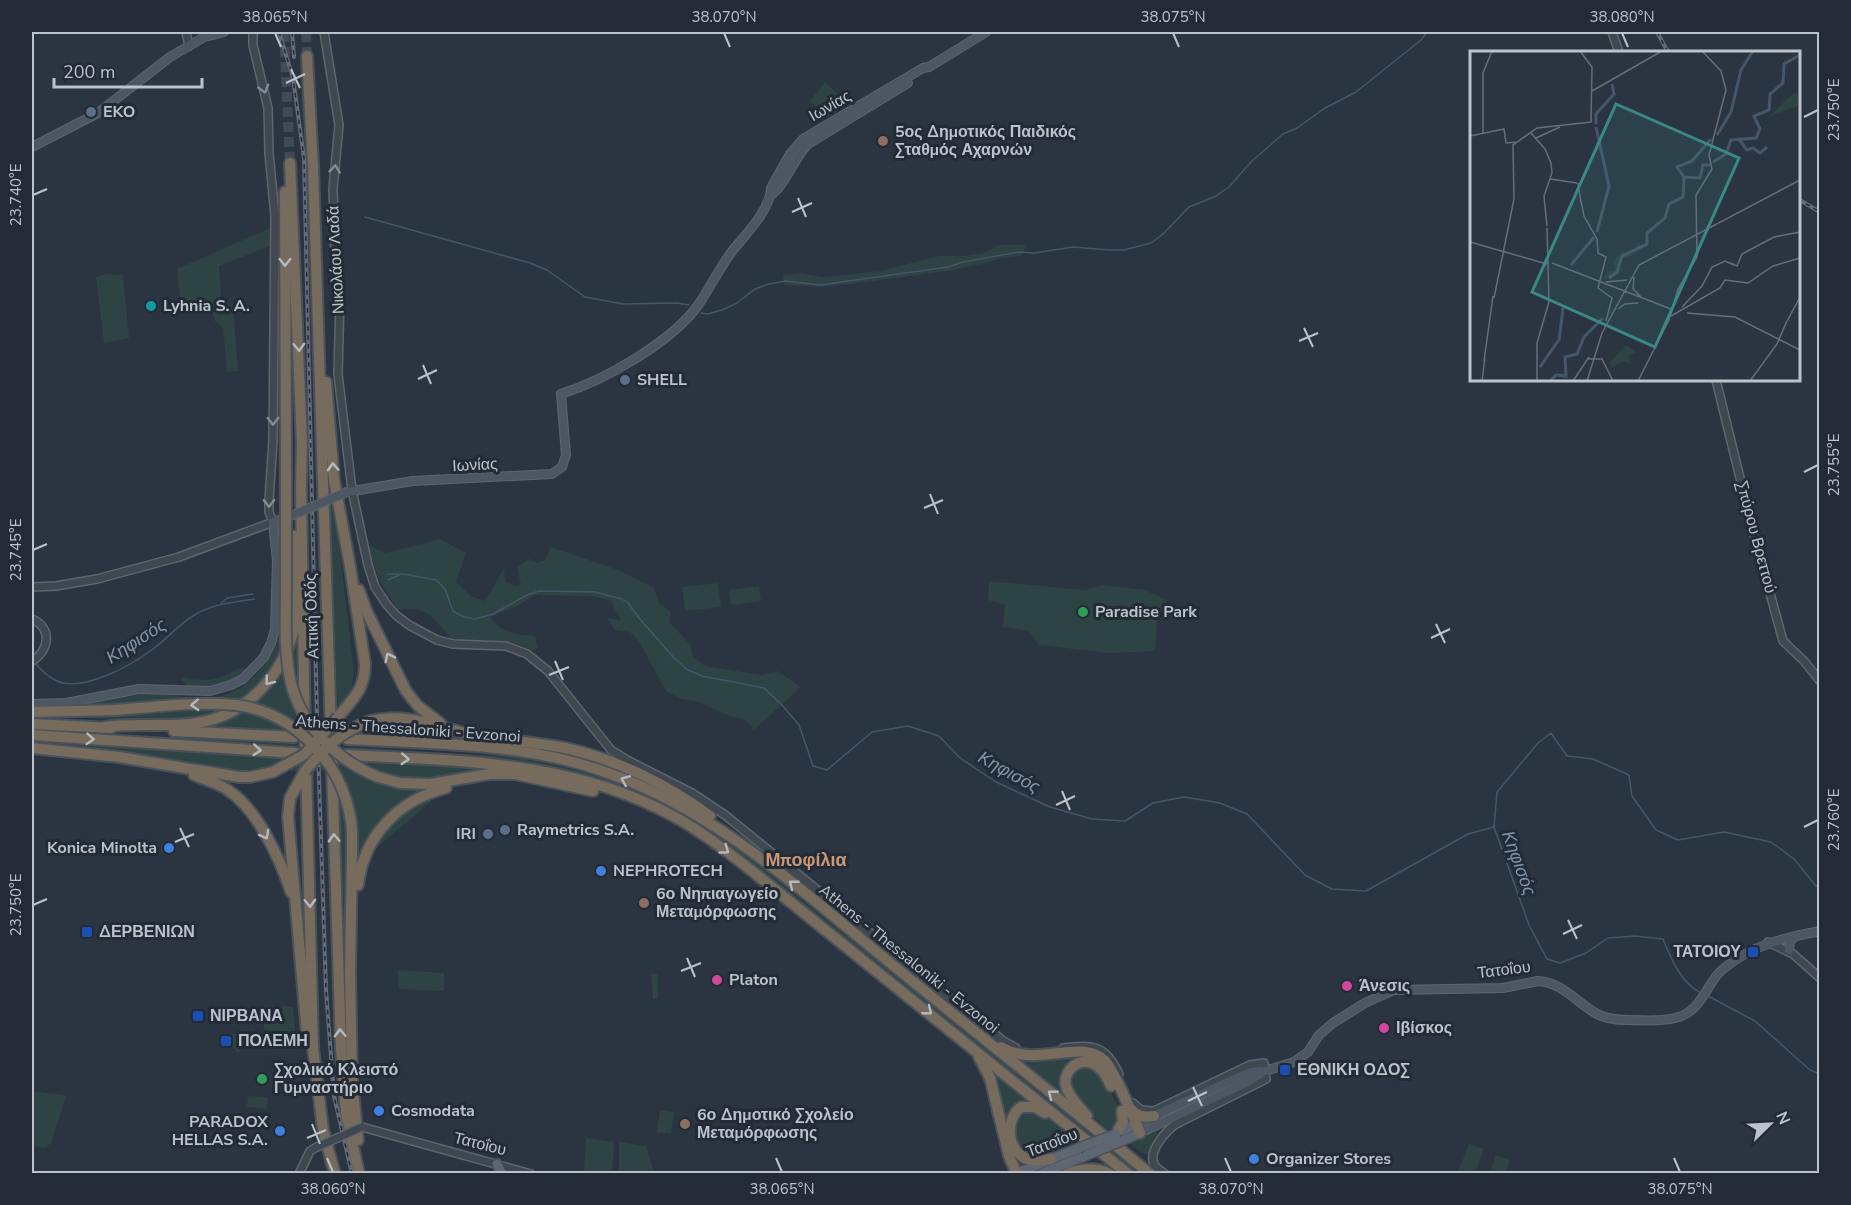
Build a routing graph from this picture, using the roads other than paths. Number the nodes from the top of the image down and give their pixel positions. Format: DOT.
graph roads {
  1 [pos="186,32"];
  2 [pos="213,32"];
  3 [pos="224,32"];
  4 [pos="253,32"];
  5 [pos="324,32"];
  6 [pos="986,32"];
  7 [pos="1612,32"];
  8 [pos="202,39"];
  9 [pos="189,46"];
  10 [pos="1619,51"];
  11 [pos="308,56"];
  12 [pos="32,147"];
  13 [pos="318,328"];
  14 [pos="1716,381"];
  15 [pos="301,488"];
  16 [pos="350,491"];
  17 [pos="273,522"];
  18 [pos="350,566"];
  19 [pos="32,587"];
  20 [pos="32,619"];
  21 [pos="33,661"];
  22 [pos="1820,681"];
  23 [pos="32,704"];
  24 [pos="32,712"];
  25 [pos="32,724"];
  26 [pos="105,727"];
  27 [pos="448,728"];
  28 [pos="32,735"];
  29 [pos="32,748"];
  30 [pos="175,767"];
  31 [pos="495,775"];
  32 [pos="677,818"];
  33 [pos="766,862"];
  34 [pos="297,908"];
  35 [pos="1820,931"];
  36 [pos="1797,936"];
  37 [pos="1772,941"];
  38 [pos="1789,950"];
  39 [pos="1796,957"];
  40 [pos="350,975"];
  41 [pos="1820,978"];
  42 [pos="968,1026"];
  43 [pos="963,1039"];
  44 [pos="1265,1071"];
  45 [pos="1124,1108"];
  46 [pos="1154,1116"];
  47 [pos="1069,1125"];
  48 [pos="1098,1131"];
  49 [pos="1130,1132"];
  50 [pos="1009,1156"];
  51 [pos="1051,1159"];
  52 [pos="497,1164"];
  53 [pos="334,1169"];
  54 [pos="299,1173"];
  55 [pos="359,1173"];
  56 [pos="364,1173"];
  57 [pos="502,1173"];
  58 [pos="531,1173"];
  59 [pos="1005,1173"];
  60 [pos="1016,1173"];
  61 [pos="1041,1173"];
  62 [pos="1067,1173"];
  63 [pos="1110,1173"];
  64 [pos="1128,1173"];
  65 [pos="1150,1173"];
  66 [pos="1165,1173"];
  1 -- 9 [label="street"];
  2 -- 8 [label="main road"];
  3 -- 8 [label="main road"];
  4 -- 17 [label="street, one-way"];
  16 -- 5 [label="street, Νικολάου Λαδά, one-way"];
  6 -- 16 [label="main road, Ιωνίας"];
  7 -- 10 [label="street"];
  8 -- 9 [label="main road"];
  9 -- 12 [label="main road"];
  11 -- 13 [label="highway, Αττική Οδός"];
  18 -- 13 [label="highway, one-way"];
  55 -- 13 [label="highway, Αττική Οδός, one-way"];
  14 -- 22 [label="street, Σπύρου Βρεττού"];
  15 -- 26 [label="highway, one-way"];
  15 -- 31 [label="highway, Αττική Οδός, bridge"];
  15 -- 53 [label="highway, Αττική Οδός, one-way"];
  16 -- 17 [label="main road, Ιωνίας, bridge"];
  16 -- 44 [label="street, Νικολάου Λαδά"];
  17 -- 19 [label="street, Ιωνίας"];
  17 -- 23 [label="main road"];
  27 -- 18 [label="highway, one-way"];
  18 -- 30 [label="highway, bridge"];
  20 -- 21 [label="street"];
  40 -- 24 [label="highway, one-way, bridge"];
  25 -- 26 [label="highway, Athens - Thessaloniki - Evzonoi"];
  33 -- 26 [label="highway, Athens - Thessaloniki - Evzonoi, one-way, bridge"];
  27 -- 33 [label="highway"];
  27 -- 34 [label="highway, bridge"];
  28 -- 32 [label="highway, Athens - Thessaloniki - Evzonoi, one-way, bridge"];
  29 -- 30 [label="highway"];
  30 -- 34 [label="highway, one-way"];
  31 -- 32 [label="highway"];
  31 -- 40 [label="highway"];
  32 -- 43 [label="highway, Athens - Thessaloniki - Evzonoi, one-way"];
  42 -- 33 [label="highway, Athens - Thessaloniki - Evzonoi, one-way"];
  34 -- 53 [label="highway"];
  35 -- 36 [label="main road, Τατοΐου"];
  36 -- 37 [label="main road, Τατοΐου"];
  36 -- 38 [label="main road"];
  37 -- 38 [label="street"];
  37 -- 39 [label="street"];
  37 -- 44 [label="main road, Τατοΐου"];
  38 -- 39 [label="street"];
  39 -- 41 [label="street"];
  40 -- 56 [label="highway"];
  42 -- 45 [label="highway"];
  48 -- 42 [label="highway, Athens - Thessaloniki - Evzonoi, one-way"];
  43 -- 47 [label="highway, Athens - Thessaloniki - Evzonoi"];
  43 -- 50 [label="highway"];
  44 -- 46 [label="main road, Τατοΐου"];
  44 -- 49 [label="main road, Τατοΐου"];
  44 -- 66 [label="street"];
  45 -- 46 [label="highway"];
  45 -- 48 [label="highway"];
  45 -- 49 [label="highway"];
  45 -- 49 [label="highway"];
  46 -- 49 [label="main road, Τατοΐου"];
  47 -- 51 [label="highway"];
  47 -- 64 [label="highway, Athens - Thessaloniki - Evzonoi"];
  48 -- 65 [label="highway, Athens - Thessaloniki - Evzonoi"];
  49 -- 51 [label="main road, Τατοΐου, bridge"];
  49 -- 61 [label="main road, Τατοΐου, bridge"];
  50 -- 59 [label="highway"];
  50 -- 60 [label="highway"];
  51 -- 60 [label="main road, Τατοΐου"];
  52 -- 54 [label="street, Τατοΐου, bridge"];
  52 -- 57 [label="main road"];
  52 -- 58 [label="street, Τατοΐου"];
  62 -- 63 [label="highway"];
}
